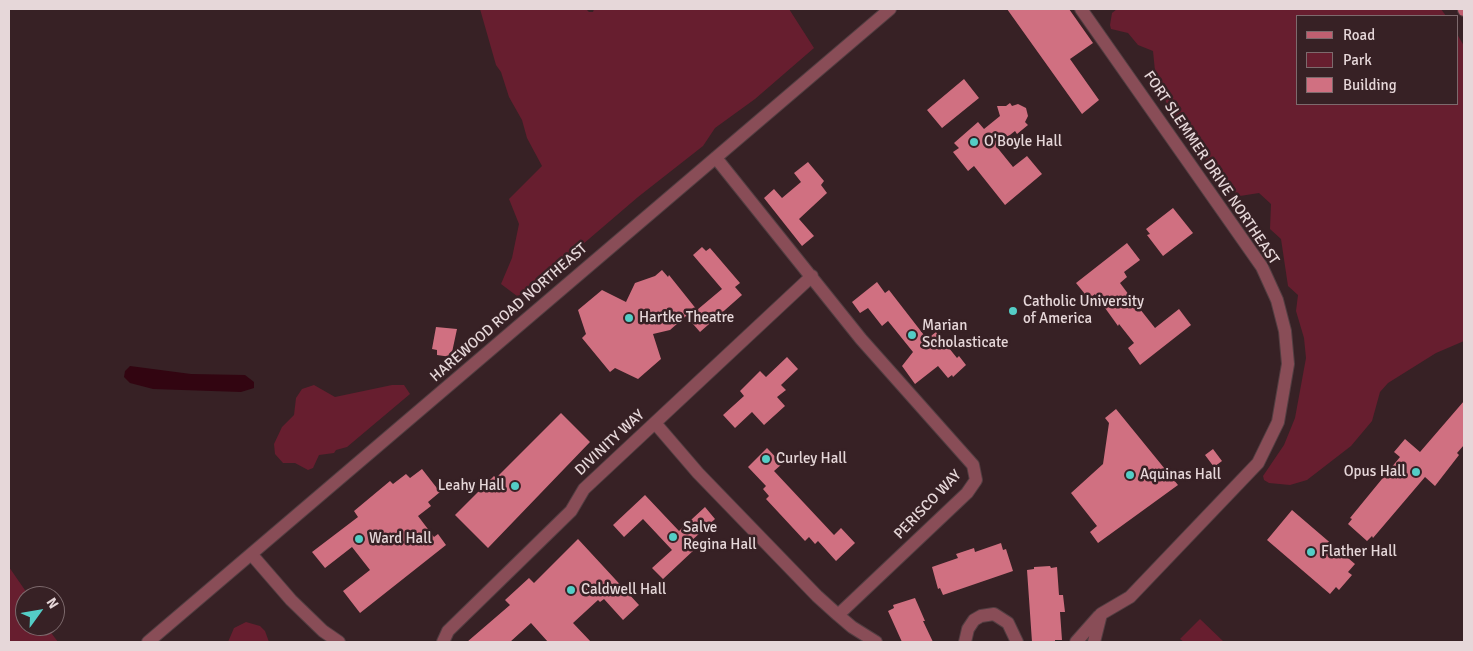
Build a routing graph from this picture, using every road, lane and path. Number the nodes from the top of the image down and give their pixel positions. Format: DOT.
graph roads {
  1 [pos="890,9"];
  2 [pos="1081,9"];
  3 [pos="716,158"];
  4 [pos="812,276"];
  5 [pos="655,423"];
  6 [pos="252,555"];
  7 [pos="838,614"];
  8 [pos="1101,614"];
  9 [pos="148,642"];
  10 [pos="339,642"];
  11 [pos="443,642"];
  12 [pos="876,642"];
  13 [pos="965,642"];
  14 [pos="1017,642"];
  15 [pos="1076,642"];
  16 [pos="1094,642"];
  1 -- 3 [label="street, HAREWOOD ROAD NORTHEAST"];
  2 -- 8 [label="street, FORT SLEMMER DRIVE NORTHEAST"];
  3 -- 4 [label="street, PERISCO WAY"];
  3 -- 6 [label="street, HAREWOOD ROAD NORTHEAST"];
  4 -- 5 [label="street, DIVINITY WAY"];
  4 -- 7 [label="street, PERISCO WAY"];
  5 -- 7 [label="street"];
  5 -- 11 [label="street, DIVINITY WAY"];
  6 -- 9 [label="street, HAREWOOD ROAD NORTHEAST"];
  6 -- 10 [label="street"];
  7 -- 12 [label="street"];
  8 -- 15 [label="street, FORT SLEMMER DRIVE NORTHEAST"];
  8 -- 16 [label="street"];
  13 -- 14 [label="street"];
}
